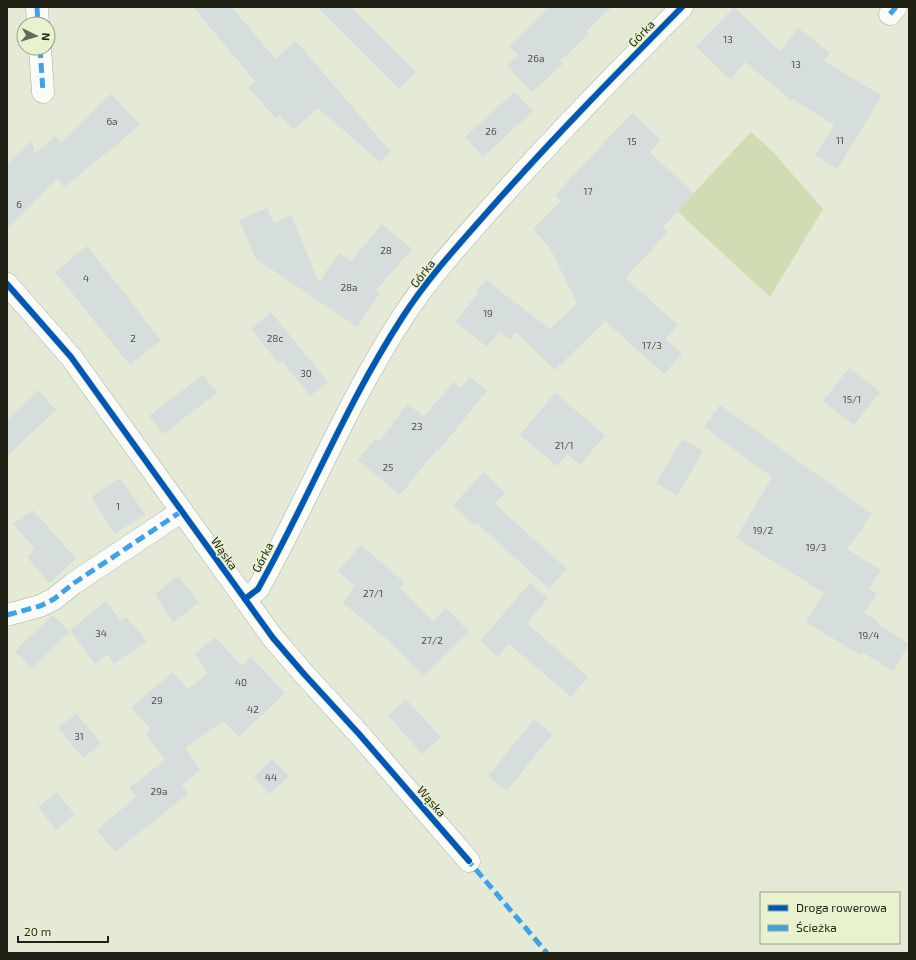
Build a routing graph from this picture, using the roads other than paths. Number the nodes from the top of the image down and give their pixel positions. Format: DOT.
graph roads {
  1 [pos="682,7"];
  2 [pos="41,56"];
  3 [pos="44,92"];
  4 [pos="7,284"];
  5 [pos="182,511"];
  6 [pos="245,599"];
  7 [pos="7,615"];
  8 [pos="469,861"];
  1 -- 6 [label="street, Górka"];
  2 -- 3 [label="street"];
  4 -- 5 [label="street, Wąska"];
  5 -- 6 [label="street, Wąska"];
  5 -- 7 [label="street"];
  6 -- 8 [label="street, Wąska"];
}
